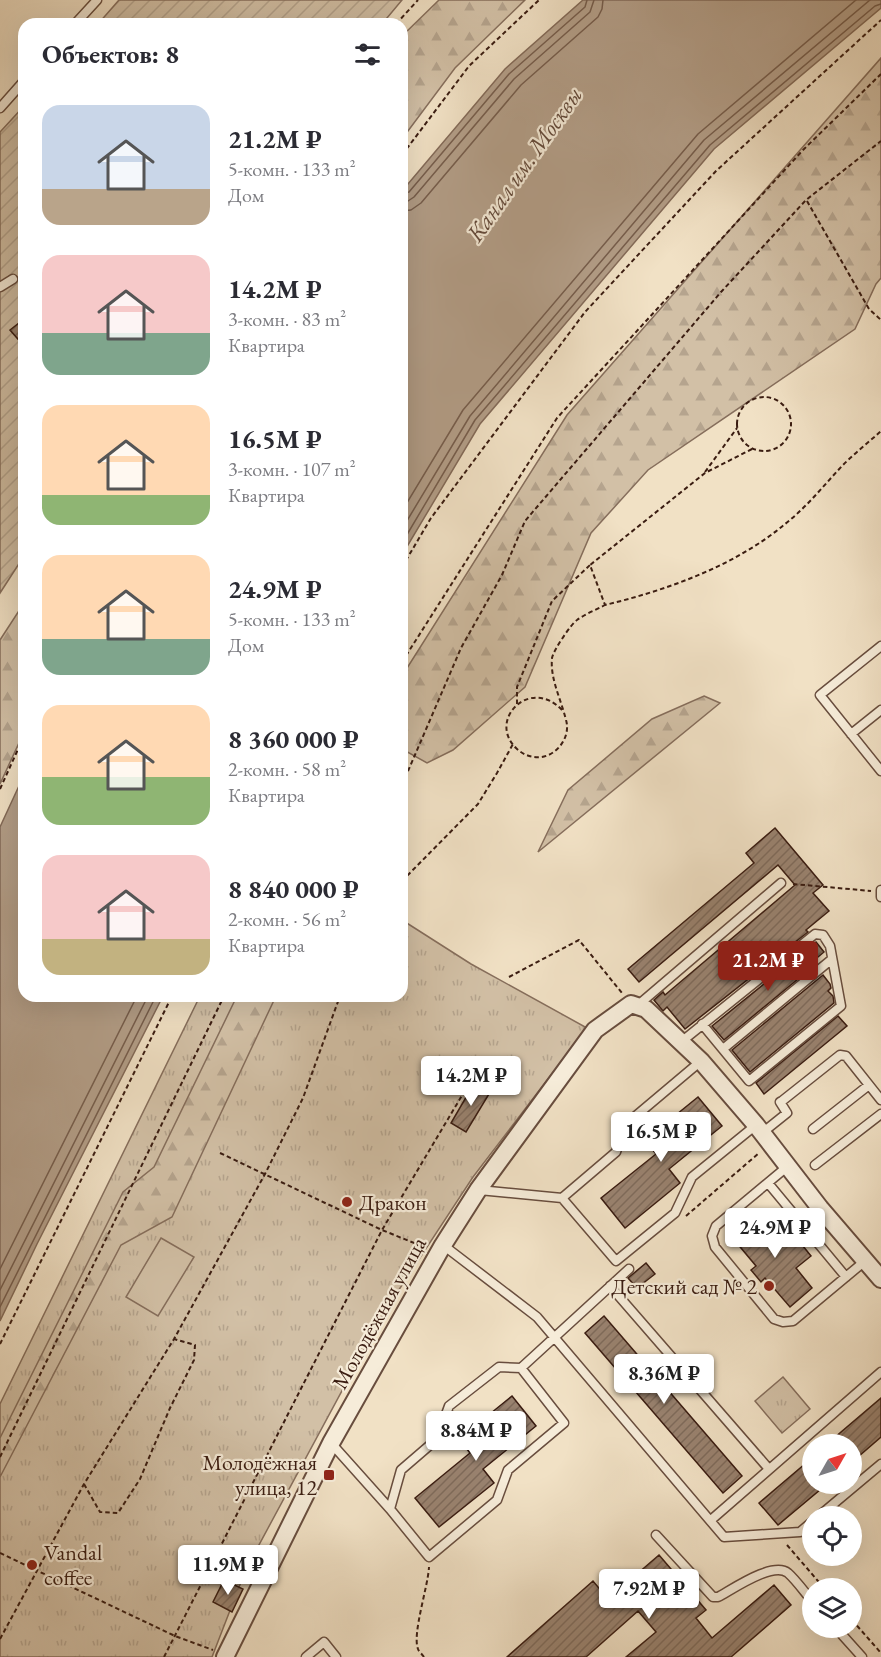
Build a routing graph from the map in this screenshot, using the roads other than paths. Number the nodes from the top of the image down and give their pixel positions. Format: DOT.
graph roads {
  1 [pos="97,0"];
  2 [pos="80,18"];
  3 [pos="18,88"];
  4 [pos="0,108"];
  5 [pos="13,279"];
  6 [pos="0,287"];
  7 [pos="881,646"];
  8 [pos="881,710"];
  9 [pos="851,734"];
  10 [pos="881,771"];
  11 [pos="781,882"];
  12 [pos="832,959"];
  13 [pos="634,1005"];
  14 [pos="702,1024"];
  15 [pos="681,1042"];
  16 [pos="723,1049"];
  17 [pos="701,1061"];
  18 [pos="869,1085"];
  19 [pos="881,1100"];
  20 [pos="881,1114"];
  21 [pos="813,1129"];
  22 [pos="763,1134"];
  23 [pos="815,1165"];
  24 [pos="788,1166"];
  25 [pos="768,1184"];
  26 [pos="478,1190"];
  27 [pos="562,1198"];
  28 [pos="438,1248"];
  29 [pos="875,1268"];
  30 [pos="629,1269"];
  31 [pos="846,1277"];
  32 [pos="610,1286"];
  33 [pos="555,1338"];
  34 [pos="521,1368"];
  35 [pos="881,1372"];
  36 [pos="332,1443"];
  37 [pos="881,1464"];
  38 [pos="769,1469"];
  39 [pos="831,1506"];
  40 [pos="390,1509"];
  41 [pos="711,1520"];
  42 [pos="802,1530"];
  43 [pos="656,1534"];
  44 [pos="802,1589"];
  45 [pos="845,1638"];
  46 [pos="221,1654"];
  47 [pos="306,1657"];
  48 [pos="336,1657"];
  49 [pos="862,1657"];
  1 -- 2 [label="lane"];
  3 -- 4 [label="lane"];
  5 -- 6 [label="lane"];
  7 -- 9 [label="lane"];
  8 -- 9 [label="lane"];
  9 -- 10 [label="lane"];
  11 -- 13 [label="lane"];
  12 -- 14 [label="lane"];
  12 -- 16 [label="lane"];
  12 -- 16 [label="lane"];
  13 -- 15 [label="street"];
  13 -- 26 [label="street, Молодёжная улица"];
  14 -- 15 [label="lane"];
  14 -- 16 [label="lane"];
  15 -- 17 [label="street"];
  17 -- 22 [label="street"];
  17 -- 27 [label="lane"];
  18 -- 19 [label="lane"];
  18 -- 21 [label="lane"];
  18 -- 22 [label="lane"];
  20 -- 23 [label="lane"];
  22 -- 24 [label="street"];
  22 -- 27 [label="lane"];
  24 -- 25 [label="lane"];
  24 -- 29 [label="street"];
  25 -- 31 [label="lane"];
  25 -- 31 [label="lane"];
  26 -- 27 [label="lane"];
  26 -- 28 [label="street, Молодёжная улица"];
  28 -- 33 [label="lane"];
  28 -- 36 [label="street, Молодёжная улица"];
  29 -- 31 [label="lane"];
  30 -- 32 [label="lane"];
  32 -- 33 [label="lane"];
  32 -- 38 [label="lane"];
  33 -- 34 [label="lane"];
  33 -- 41 [label="lane"];
  34 -- 40 [label="lane"];
  34 -- 40 [label="lane"];
  35 -- 38 [label="lane"];
  36 -- 40 [label="lane"];
  36 -- 46 [label="street, Молодёжная улица"];
  37 -- 39 [label="lane"];
  38 -- 41 [label="lane"];
  41 -- 42 [label="lane"];
  43 -- 44 [label="lane"];
  45 -- 49 [label="lane"];
  47 -- 48 [label="lane"];
}
